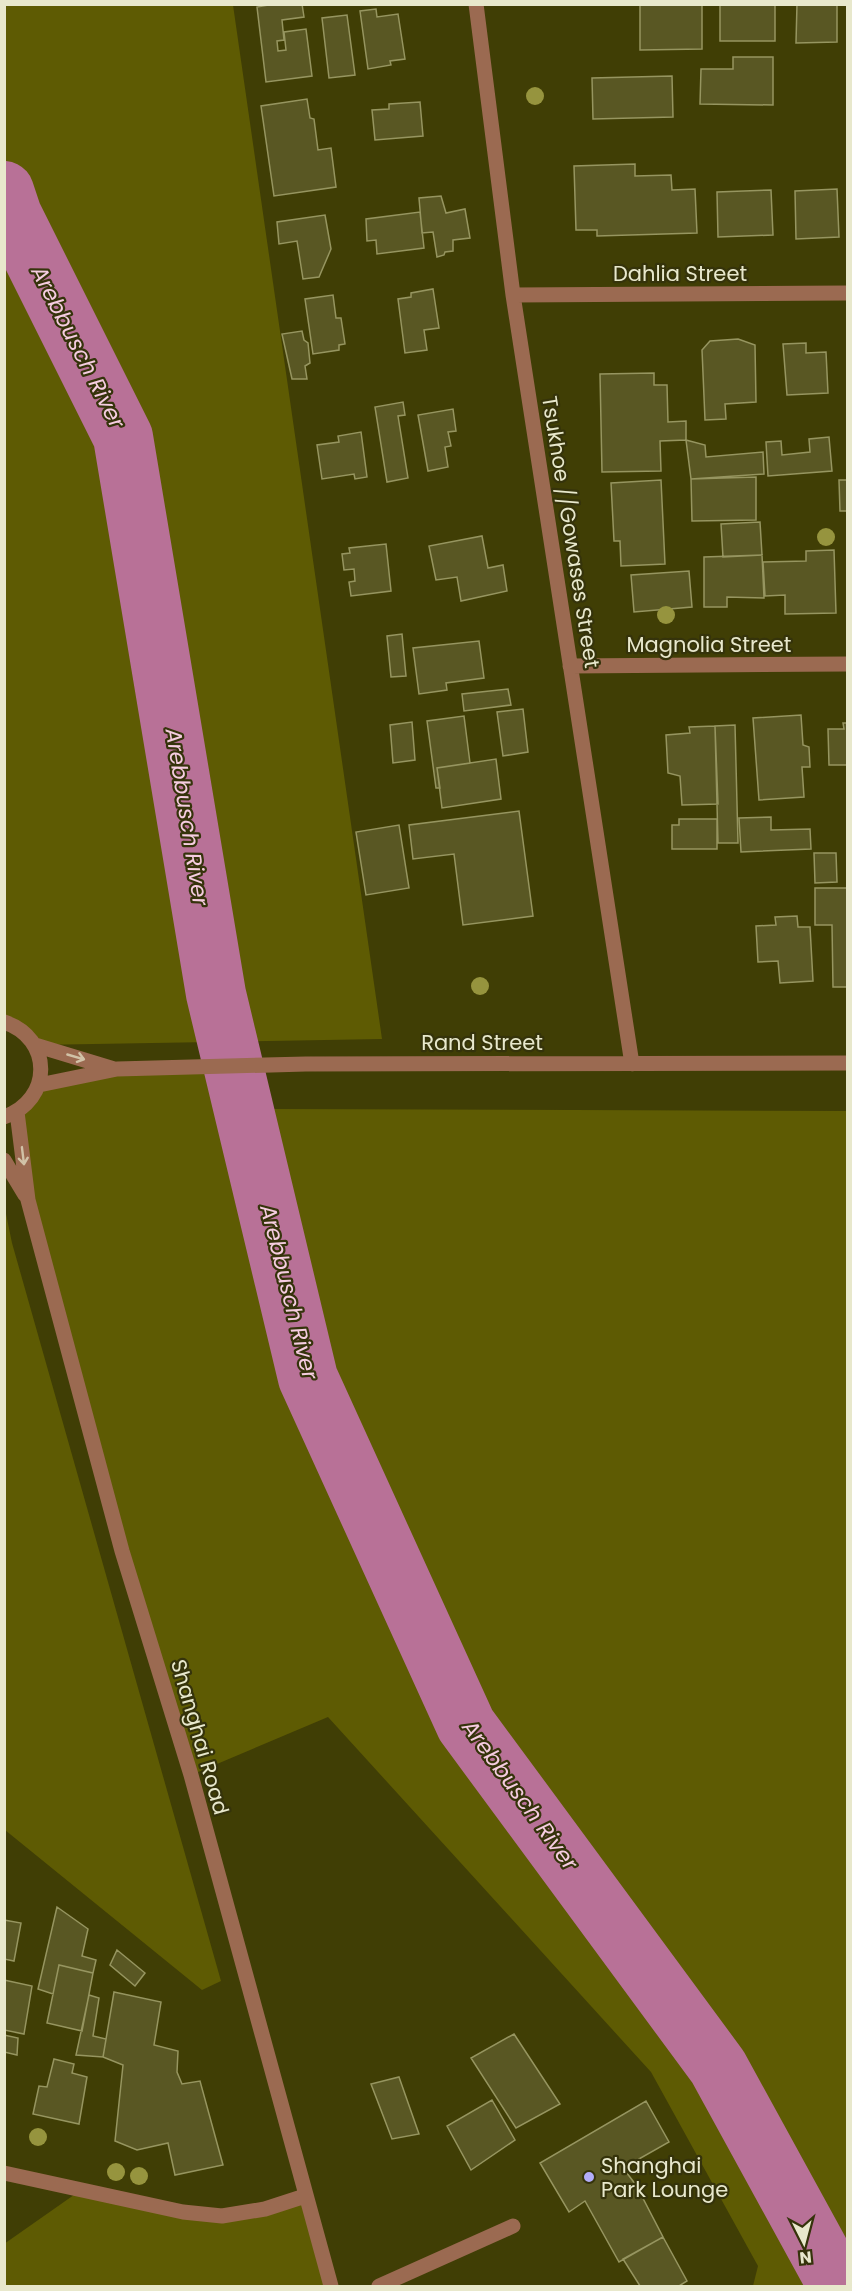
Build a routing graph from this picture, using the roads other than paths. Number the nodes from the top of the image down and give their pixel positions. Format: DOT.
graph roads {
  1 [pos="476,4"];
  2 [pos="848,293"];
  3 [pos="513,295"];
  4 [pos="848,664"];
  5 [pos="570,666"];
  6 [pos="4,1022"];
  7 [pos="35,1045"];
  8 [pos="848,1063"];
  9 [pos="632,1064"];
  10 [pos="124,1069"];
  11 [pos="39,1085"];
  12 [pos="11,1114"];
  13 [pos="4,1160"];
  14 [pos="28,1200"];
  15 [pos="4,2173"];
  16 [pos="305,2196"];
  17 [pos="513,2226"];
  18 [pos="331,2286"];
  19 [pos="379,2286"];
  1 -- 3 [label="street, Tsukhoe //Gowases Street"];
  2 -- 3 [label="street, Dahlia Street"];
  3 -- 5 [label="street, Tsukhoe //Gowases Street"];
  4 -- 5 [label="street, Magnolia Street"];
  5 -- 9 [label="street, Tsukhoe //Gowases Street"];
  6 -- 7 [label="street"];
  7 -- 10 [label="street, Rand Street, one-way"];
  7 -- 11 [label="street"];
  8 -- 9 [label="street, Rand Street"];
  9 -- 10 [label="street, Rand Street"];
  10 -- 11 [label="street, Rand Street"];
  11 -- 12 [label="street"];
  12 -- 14 [label="street, one-way"];
  13 -- 14 [label="street"];
  14 -- 16 [label="street, Shanghai Road"];
  15 -- 16 [label="street"];
  16 -- 18 [label="street, Shanghai Road"];
  17 -- 19 [label="street"];
}
